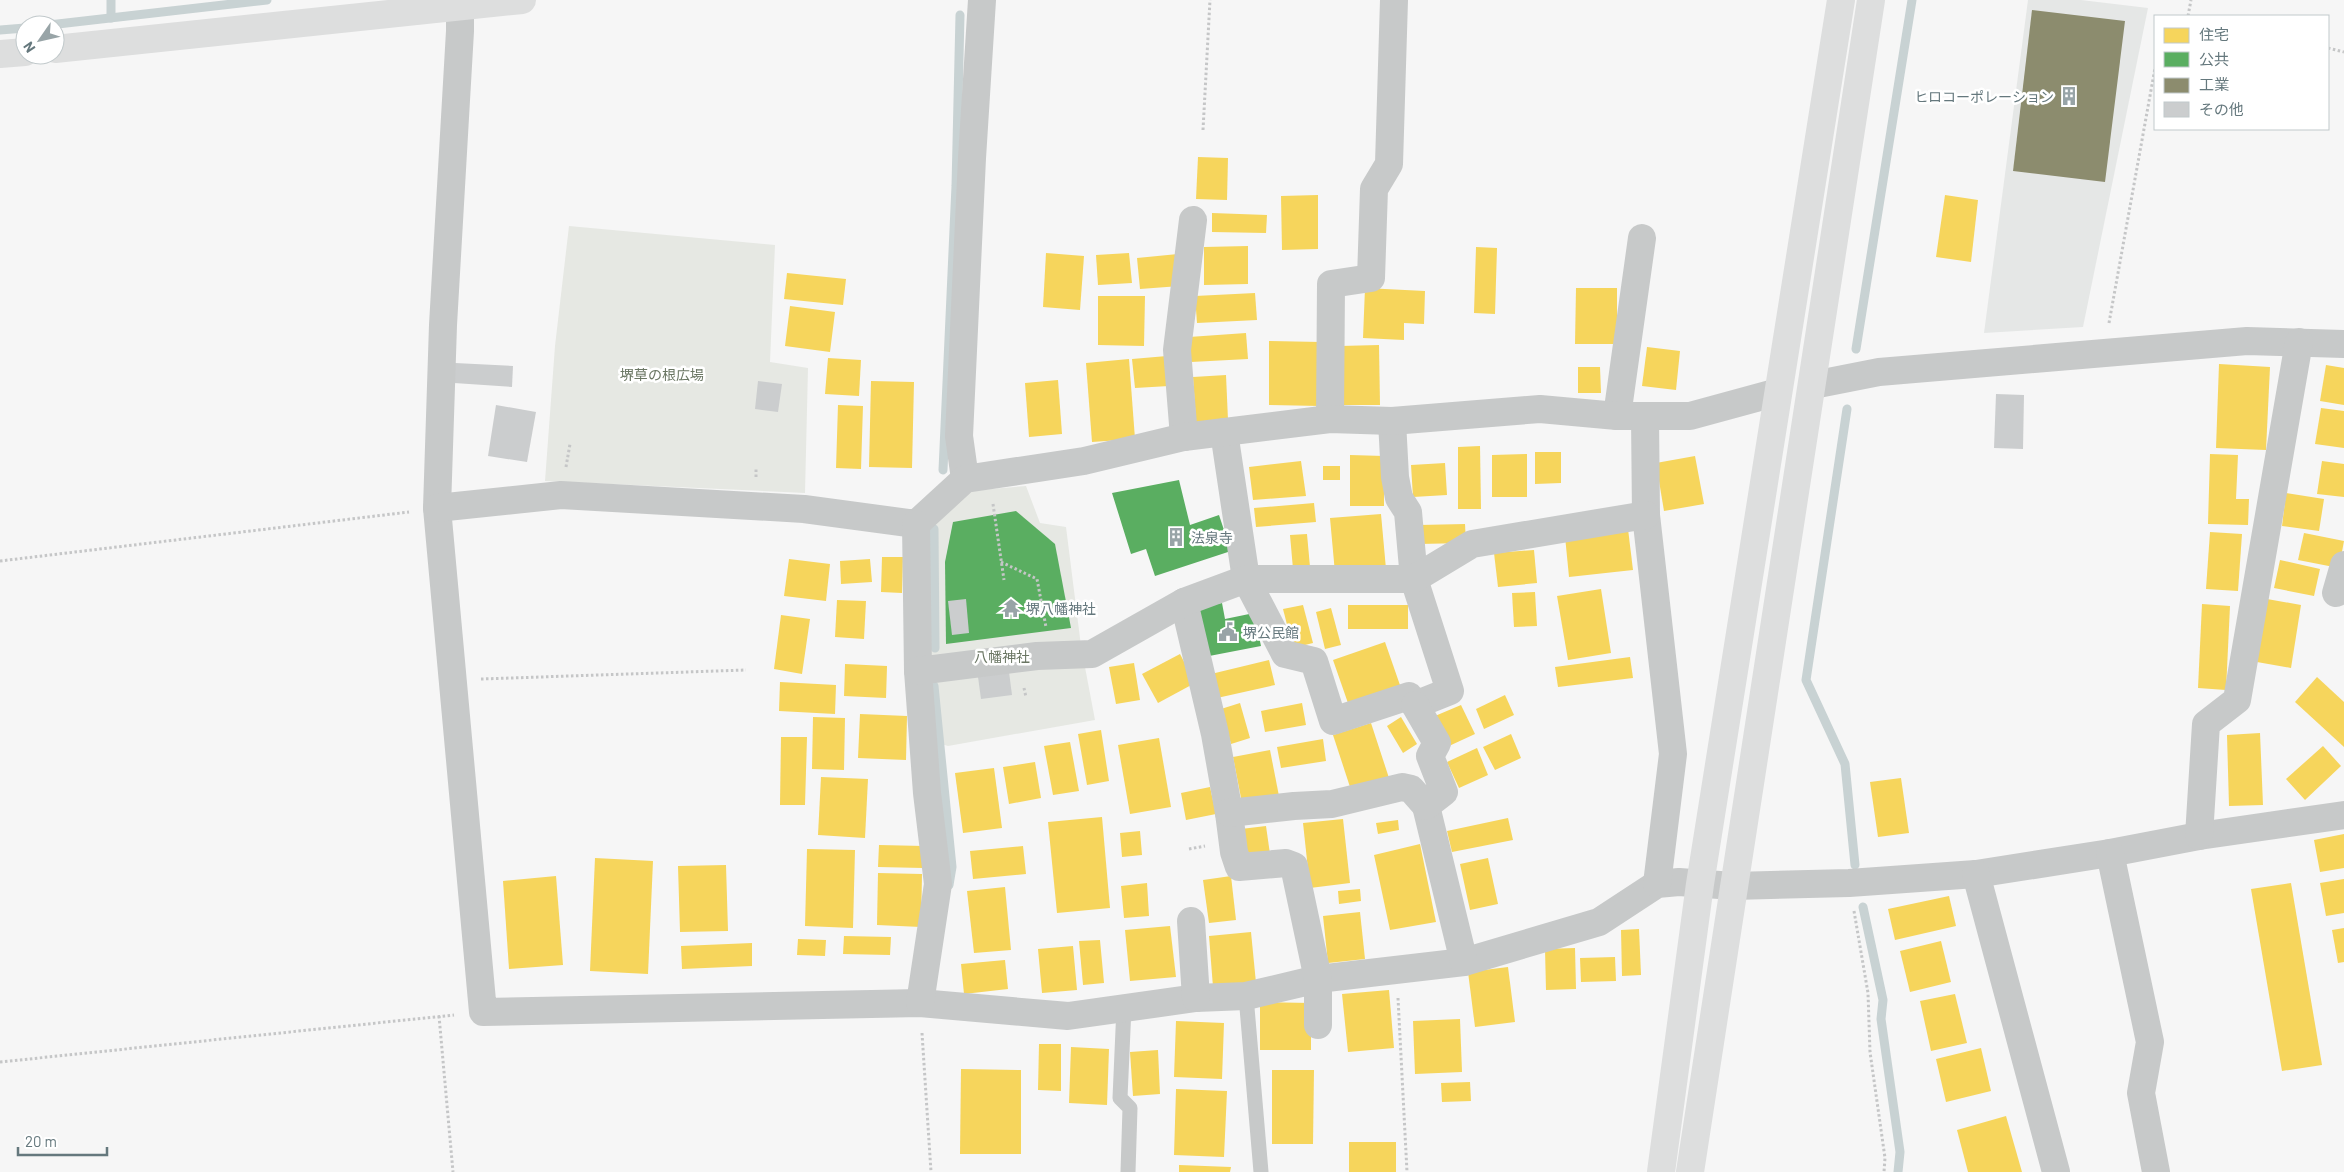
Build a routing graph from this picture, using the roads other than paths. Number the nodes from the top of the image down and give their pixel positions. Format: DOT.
graph roads {
  1 [pos="522,0"];
  2 [pos="982,0"];
  3 [pos="1394,0"];
  4 [pos="1841,0"];
  5 [pos="1871,0"];
  6 [pos="460,3"];
  7 [pos="65,48"];
  8 [pos="15,53"];
  9 [pos="0,54"];
  10 [pos="1193,220"];
  11 [pos="1642,238"];
  12 [pos="2299,342"];
  13 [pos="2344,344"];
  14 [pos="1814,385"];
  15 [pos="1778,392"];
  16 [pos="1617,416"];
  17 [pos="1645,417"];
  18 [pos="1330,419"];
  19 [pos="1392,421"];
  20 [pos="1224,432"];
  21 [pos="1184,437"];
  22 [pos="976,478"];
  23 [pos="437,508"];
  24 [pos="1646,515"];
  25 [pos="916,524"];
  26 [pos="2344,565"];
  27 [pos="1246,579"];
  28 [pos="1414,579"];
  29 [pos="2336,593"];
  30 [pos="1184,602"];
  31 [pos="918,671"];
  32 [pos="1415,704"];
  33 [pos="1426,806"];
  34 [pos="2343,811"];
  35 [pos="1230,813"];
  36 [pos="2199,836"];
  37 [pos="2110,853"];
  38 [pos="1976,874"];
  39 [pos="1657,884"];
  40 [pos="1700,884"];
  41 [pos="1733,886"];
  42 [pos="1191,921"];
  43 [pos="1464,962"];
  44 [pos="1318,979"];
  45 [pos="1246,996"];
  46 [pos="1196,998"];
  47 [pos="920,1003"];
  48 [pos="1124,1007"];
  49 [pos="1318,1025"];
  50 [pos="1128,1172"];
  51 [pos="1261,1172"];
  52 [pos="1662,1172"];
  53 [pos="1690,1172"];
  54 [pos="2056,1172"];
  55 [pos="2156,1172"];
  1 -- 6 [label="street"];
  2 -- 22 [label="street"];
  3 -- 18 [label="street"];
  4 -- 15 [label="street"];
  5 -- 14 [label="street"];
  6 -- 7 [label="street"];
  6 -- 23 [label="street"];
  8 -- 9 [label="street"];
  10 -- 21 [label="street"];
  11 -- 16 [label="street"];
  12 -- 13 [label="street"];
  12 -- 14 [label="street"];
  12 -- 36 [label="street"];
  14 -- 15 [label="street"];
  14 -- 41 [label="street"];
  15 -- 17 [label="street"];
  15 -- 40 [label="street"];
  16 -- 17 [label="street"];
  16 -- 19 [label="street"];
  17 -- 24 [label="street"];
  18 -- 19 [label="street"];
  18 -- 20 [label="street"];
  19 -- 28 [label="street"];
  20 -- 21 [label="street"];
  20 -- 27 [label="street"];
  21 -- 22 [label="street"];
  22 -- 25 [label="street"];
  23 -- 25 [label="street"];
  23 -- 47 [label="street"];
  24 -- 28 [label="street"];
  24 -- 39 [label="street"];
  25 -- 31 [label="street"];
  26 -- 29 [label="street"];
  27 -- 28 [label="street"];
  27 -- 30 [label="street"];
  27 -- 32 [label="street"];
  28 -- 32 [label="street"];
  30 -- 31 [label="street"];
  30 -- 35 [label="street"];
  31 -- 47 [label="street"];
  32 -- 33 [label="street"];
  33 -- 35 [label="street"];
  33 -- 43 [label="street"];
  34 -- 36 [label="street"];
  35 -- 44 [label="street"];
  36 -- 37 [label="street"];
  37 -- 38 [label="street"];
  37 -- 55 [label="street"];
  38 -- 41 [label="street"];
  38 -- 54 [label="street"];
  39 -- 40 [label="street"];
  39 -- 43 [label="street"];
  40 -- 41 [label="street"];
  40 -- 52 [label="street"];
  41 -- 53 [label="street"];
  42 -- 46 [label="street"];
  43 -- 44 [label="street"];
  44 -- 45 [label="street"];
  44 -- 49 [label="street"];
  45 -- 46 [label="street"];
  45 -- 51 [label="lane"];
  46 -- 48 [label="street"];
  47 -- 48 [label="street"];
  48 -- 50 [label="lane"];
}
